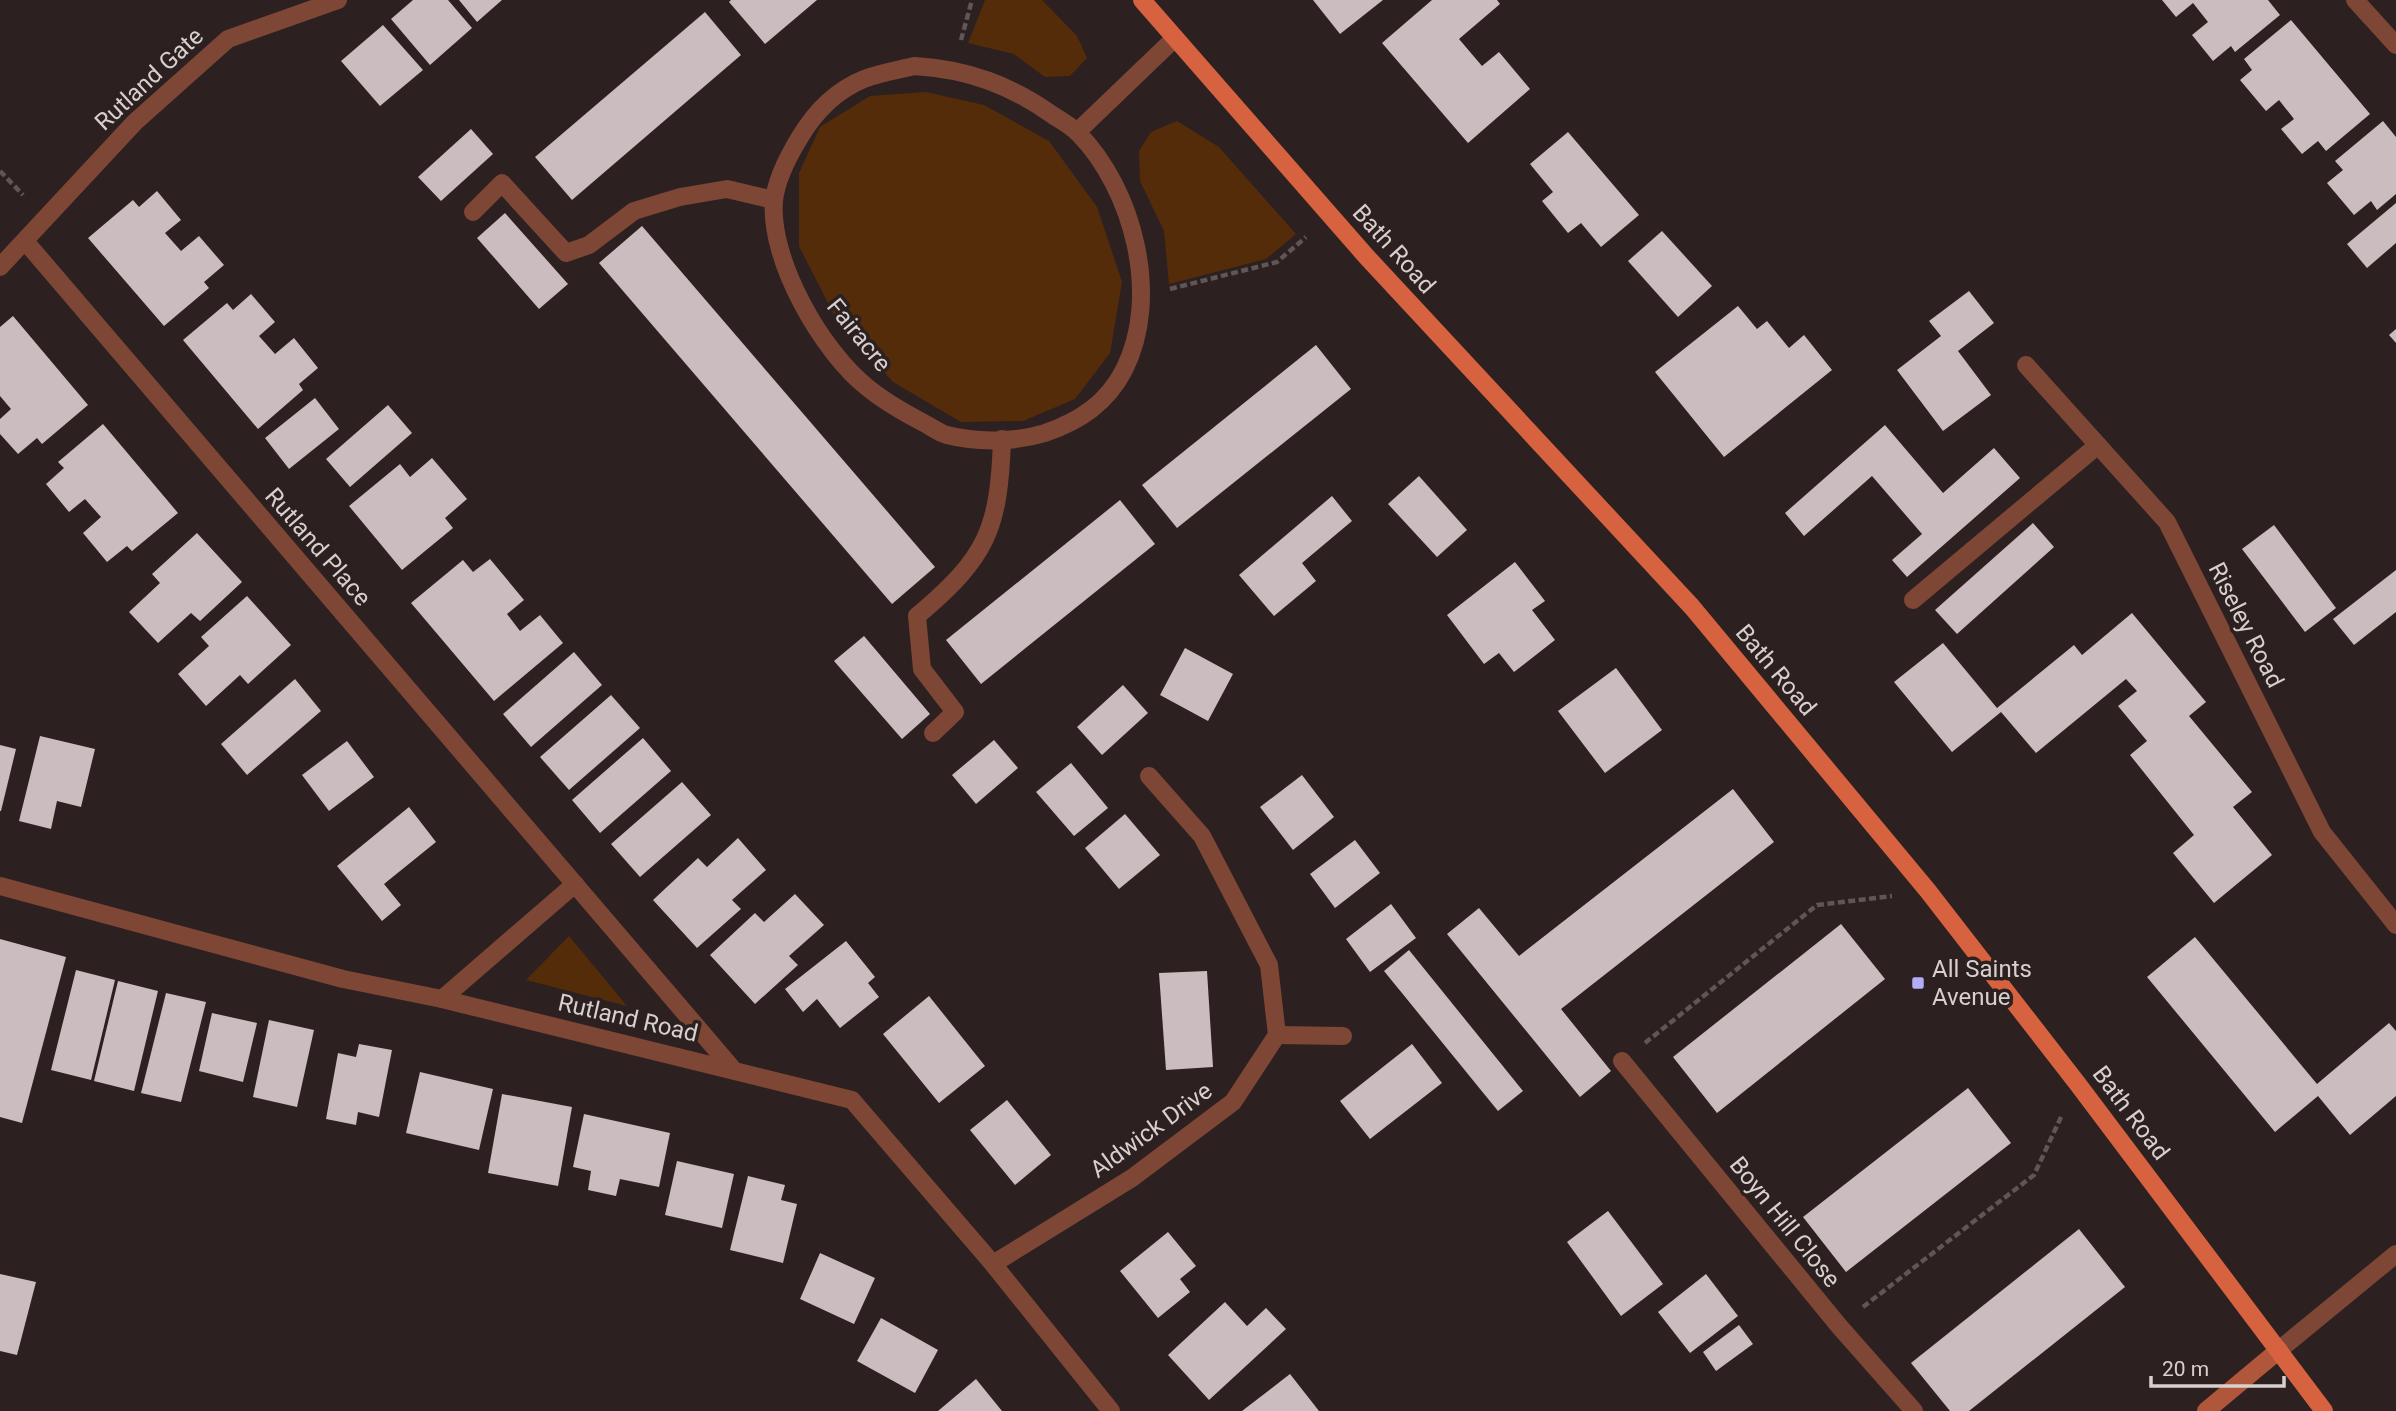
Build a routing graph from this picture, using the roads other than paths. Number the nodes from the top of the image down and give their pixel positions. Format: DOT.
graph roads {
  1 [pos="338,0"];
  2 [pos="1142,0"];
  3 [pos="2355,0"];
  4 [pos="1175,37"];
  5 [pos="2396,45"];
  6 [pos="1077,132"];
  7 [pos="774,200"];
  8 [pos="473,212"];
  9 [pos="25,241"];
  10 [pos="0,267"];
  11 [pos="2026,365"];
  12 [pos="1002,439"];
  13 [pos="2098,445"];
  14 [pos="1913,600"];
  15 [pos="933,733"];
  16 [pos="1149,776"];
  17 [pos="575,884"];
  18 [pos="0,886"];
  19 [pos="2396,925"];
  20 [pos="442,999"];
  21 [pos="1277,1035"];
  22 [pos="1343,1036"];
  23 [pos="1622,1061"];
  24 [pos="732,1068"];
  25 [pos="2396,1254"];
  26 [pos="993,1264"];
  27 [pos="2279,1350"];
  28 [pos="1111,1411"];
  29 [pos="1914,1411"];
  30 [pos="2206,1411"];
  31 [pos="2324,1411"];
  1 -- 9 [label="street, Rutland Gate"];
  2 -- 4 [label="main road, Bath Road"];
  3 -- 5 [label="street"];
  4 -- 6 [label="street"];
  4 -- 27 [label="main road, Bath Road"];
  6 -- 7 [label="street, Fairacre"];
  6 -- 12 [label="street, Fairacre"];
  7 -- 8 [label="street"];
  7 -- 12 [label="street, Fairacre"];
  9 -- 10 [label="street, Rutland Gate"];
  9 -- 17 [label="street, Rutland Place"];
  11 -- 13 [label="street, Riseley Road"];
  12 -- 15 [label="street"];
  13 -- 14 [label="street"];
  13 -- 19 [label="street, Riseley Road"];
  16 -- 21 [label="street"];
  17 -- 20 [label="street"];
  17 -- 24 [label="street, Rutland Place"];
  18 -- 20 [label="street, Rutland Road"];
  20 -- 24 [label="street, Rutland Road"];
  21 -- 22 [label="street"];
  21 -- 26 [label="street, Aldwick Drive"];
  23 -- 29 [label="street, Boyn Hill Close"];
  24 -- 26 [label="street, Rutland Road"];
  25 -- 27 [label="street"];
  26 -- 28 [label="street, Rutland Road"];
  27 -- 30 [label="street"];
  27 -- 31 [label="main road, Bath Road"];
}
